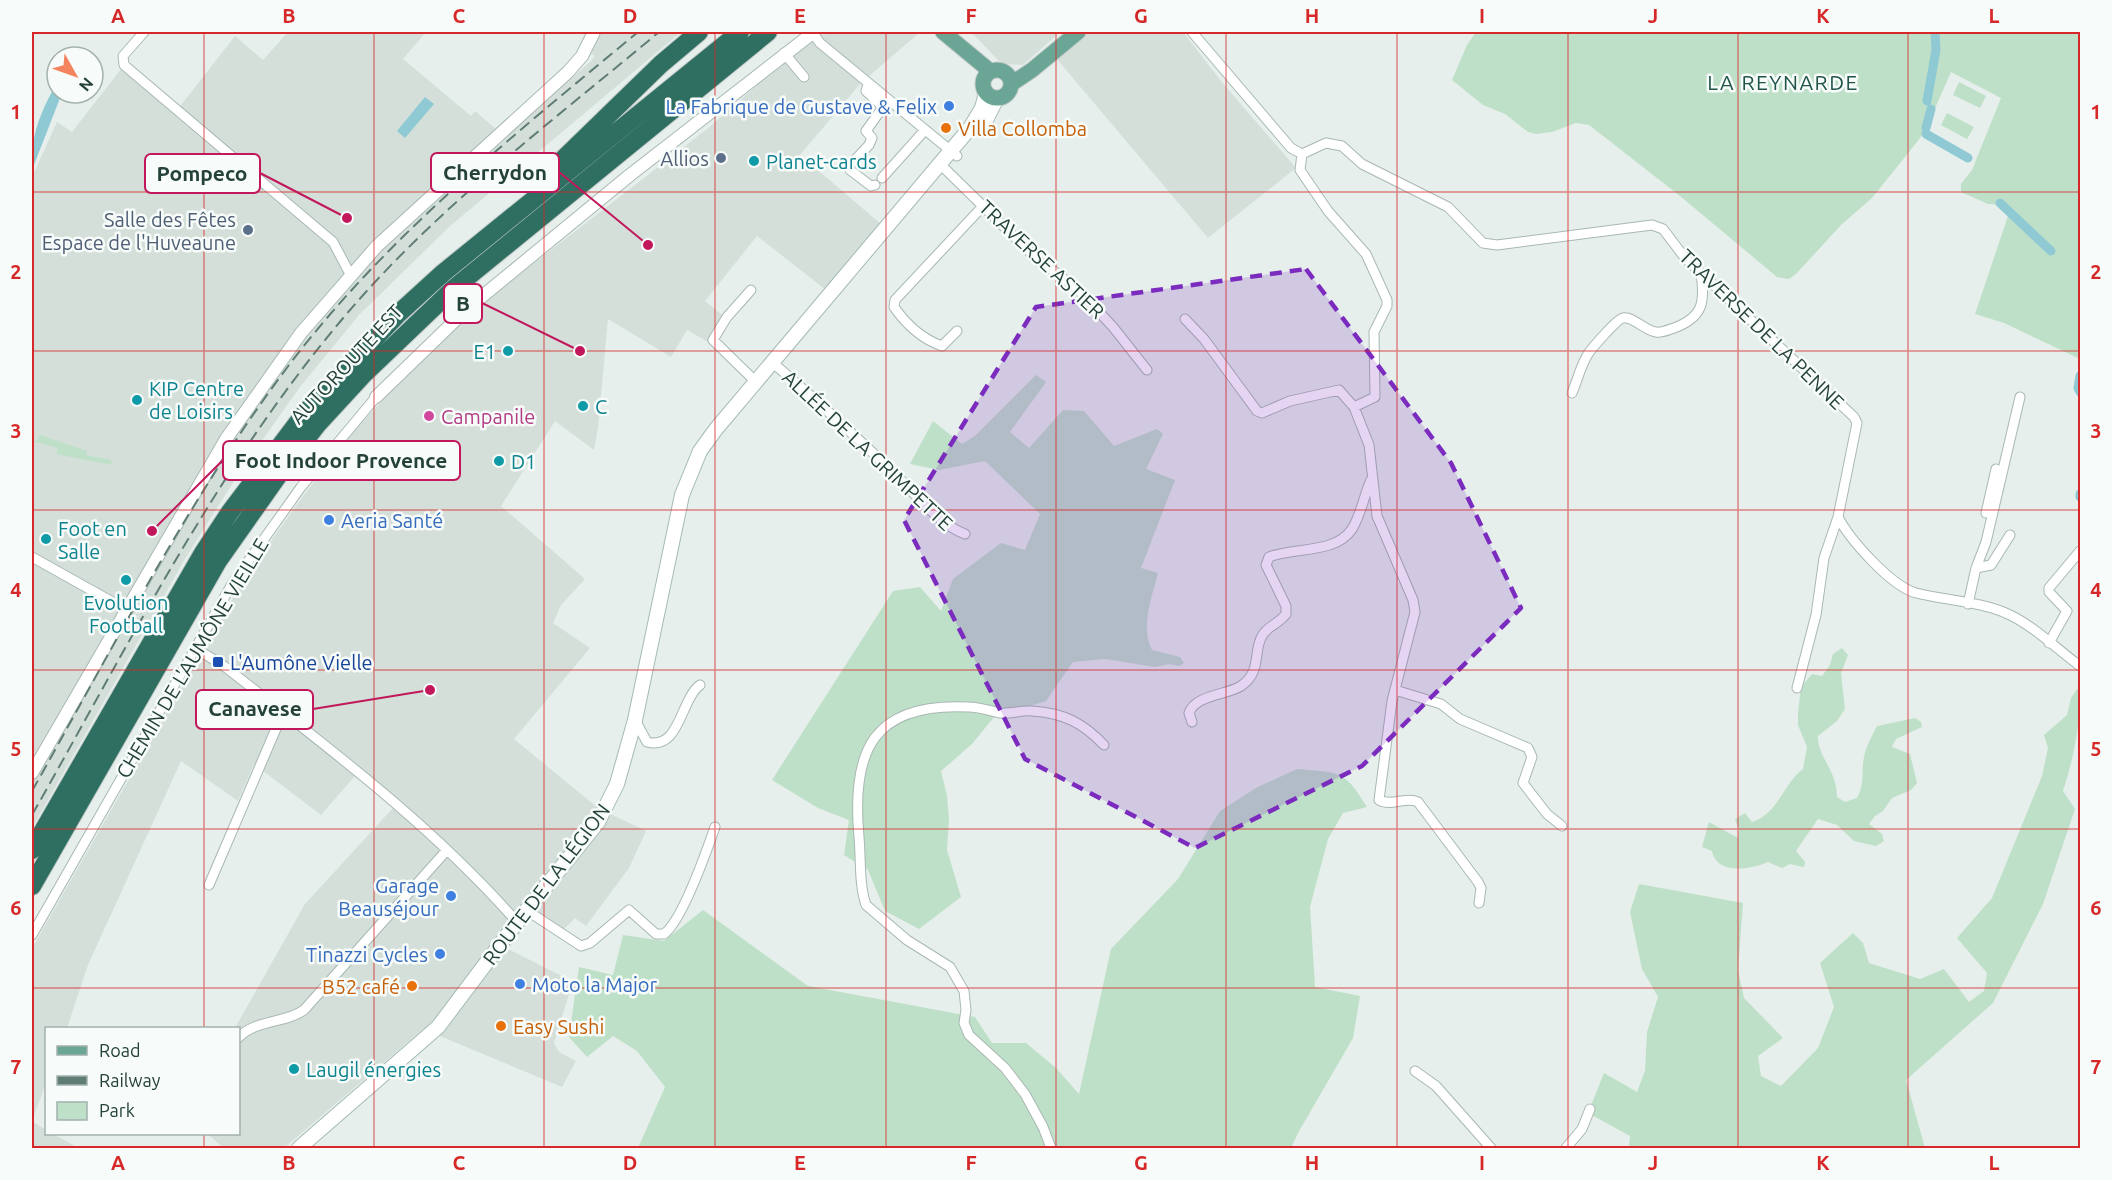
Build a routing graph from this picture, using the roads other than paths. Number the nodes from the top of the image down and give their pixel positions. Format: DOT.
graph roads {
  1 [pos="144,32"];
  2 [pos="594,32"];
  3 [pos="699,32"];
  4 [pos="740,32"];
  5 [pos="768,32"];
  6 [pos="813,32"];
  7 [pos="943,32"];
  8 [pos="1070,32"];
  9 [pos="1078,32"];
  10 [pos="1192,32"];
  11 [pos="784,53"];
  12 [pos="1002,76"];
  13 [pos="804,77"];
  14 [pos="868,84"];
  15 [pos="992,96"];
  16 [pos="925,130"];
  17 [pos="954,154"];
  18 [pos="1302,154"];
  19 [pos="943,167"];
  20 [pos="984,205"];
  21 [pos="443,273"];
  22 [pos="1701,273"];
  23 [pos="350,274"];
  24 [pos="751,290"];
  25 [pos="1185,319"];
  26 [pos="957,331"];
  27 [pos="773,363"];
  28 [pos="1147,370"];
  29 [pos="756,382"];
  30 [pos="1572,393"];
  31 [pos="376,397"];
  32 [pos="2020,397"];
  33 [pos="1354,407"];
  34 [pos="1996,469"];
  35 [pos="1372,478"];
  36 [pos="1838,517"];
  37 [pos="965,534"];
  38 [pos="2010,535"];
  39 [pos="2080,551"];
  40 [pos="32,557"];
  41 [pos="1976,567"];
  42 [pos="1968,604"];
  43 [pos="125,609"];
  44 [pos="2049,643"];
  45 [pos="195,648"];
  46 [pos="2080,666"];
  47 [pos="700,686"];
  48 [pos="1797,688"];
  49 [pos="1395,690"];
  50 [pos="285,714"];
  51 [pos="635,720"];
  52 [pos="1192,723"];
  53 [pos="1104,745"];
  54 [pos="32,773"];
  55 [pos="1562,826"];
  56 [pos="715,827"];
  57 [pos="32,850"];
  58 [pos="447,850"];
  59 [pos="209,885"];
  60 [pos="32,886"];
  61 [pos="1479,903"];
  62 [pos="526,910"];
  63 [pos="517,922"];
  64 [pos="32,935"];
  65 [pos="240,1036"];
  66 [pos="1415,1071"];
  67 [pos="1590,1109"];
  68 [pos="299,1149"];
  69 [pos="1051,1149"];
  70 [pos="1491,1149"];
  71 [pos="1566,1149"];
  1 -- 23 [label="street"];
  2 -- 23 [label="street"];
  3 -- 21 [label="highway"];
  4 -- 21 [label="highway, AUTOROUTE EST"];
  5 -- 60 [label="highway, AUTOROUTE EST"];
  6 -- 11 [label="street"];
  6 -- 14 [label="street"];
  7 -- 12 [label="main road"];
  8 -- 12 [label="main road"];
  9 -- 12 [label="main road"];
  10 -- 18 [label="street"];
  11 -- 13 [label="street"];
  11 -- 31 [label="street"];
  12 -- 15 [label="main road"];
  12 -- 15 [label="main road"];
  14 -- 16 [label="street"];
  14 -- 16 [label="street"];
  15 -- 17 [label="main road, ROUTE DE LA LÉGION"];
  16 -- 17 [label="street"];
  17 -- 19 [label="main road, ROUTE DE LA LÉGION"];
  18 -- 22 [label="street, TRAVERSE DE LA PENNE"];
  18 -- 33 [label="street"];
  19 -- 20 [label="street, TRAVERSE ASTIER"];
  19 -- 27 [label="main road, ROUTE DE LA LÉGION"];
  20 -- 26 [label="street"];
  20 -- 28 [label="street, TRAVERSE ASTIER"];
  21 -- 57 [label="highway, AUTOROUTE EST"];
  22 -- 30 [label="street"];
  22 -- 36 [label="street, TRAVERSE DE LA PENNE"];
  23 -- 43 [label="street"];
  24 -- 29 [label="street"];
  25 -- 33 [label="street"];
  27 -- 29 [label="main road, ROUTE DE LA LÉGION"];
  27 -- 37 [label="street, ALLÉE DE LA GRIMPETTE"];
  29 -- 51 [label="main road, ROUTE DE LA LÉGION"];
  31 -- 45 [label="street, CHEMIN DE L'AUMÔNE VIEILLE"];
  32 -- 41 [label="street"];
  33 -- 35 [label="street"];
  34 -- 41 [label="street"];
  35 -- 49 [label="street"];
  35 -- 52 [label="street"];
  36 -- 42 [label="street"];
  36 -- 48 [label="street"];
  38 -- 41 [label="street"];
  39 -- 44 [label="street"];
  40 -- 43 [label="street"];
  41 -- 42 [label="street"];
  42 -- 44 [label="street"];
  43 -- 54 [label="street"];
  44 -- 46 [label="street"];
  45 -- 50 [label="street"];
  45 -- 64 [label="street, CHEMIN DE L'AUMÔNE VIEILLE"];
  47 -- 51 [label="street"];
  49 -- 55 [label="street"];
  49 -- 61 [label="street"];
  50 -- 58 [label="street"];
  50 -- 59 [label="street"];
  51 -- 62 [label="main road, ROUTE DE LA LÉGION"];
  53 -- 69 [label="street"];
  56 -- 62 [label="street"];
  58 -- 63 [label="street"];
  58 -- 65 [label="street"];
  62 -- 63 [label="main road, ROUTE DE LA LÉGION"];
  63 -- 68 [label="main road, ROUTE DE LA LÉGION"];
  66 -- 70 [label="street"];
  67 -- 71 [label="street"];
}
